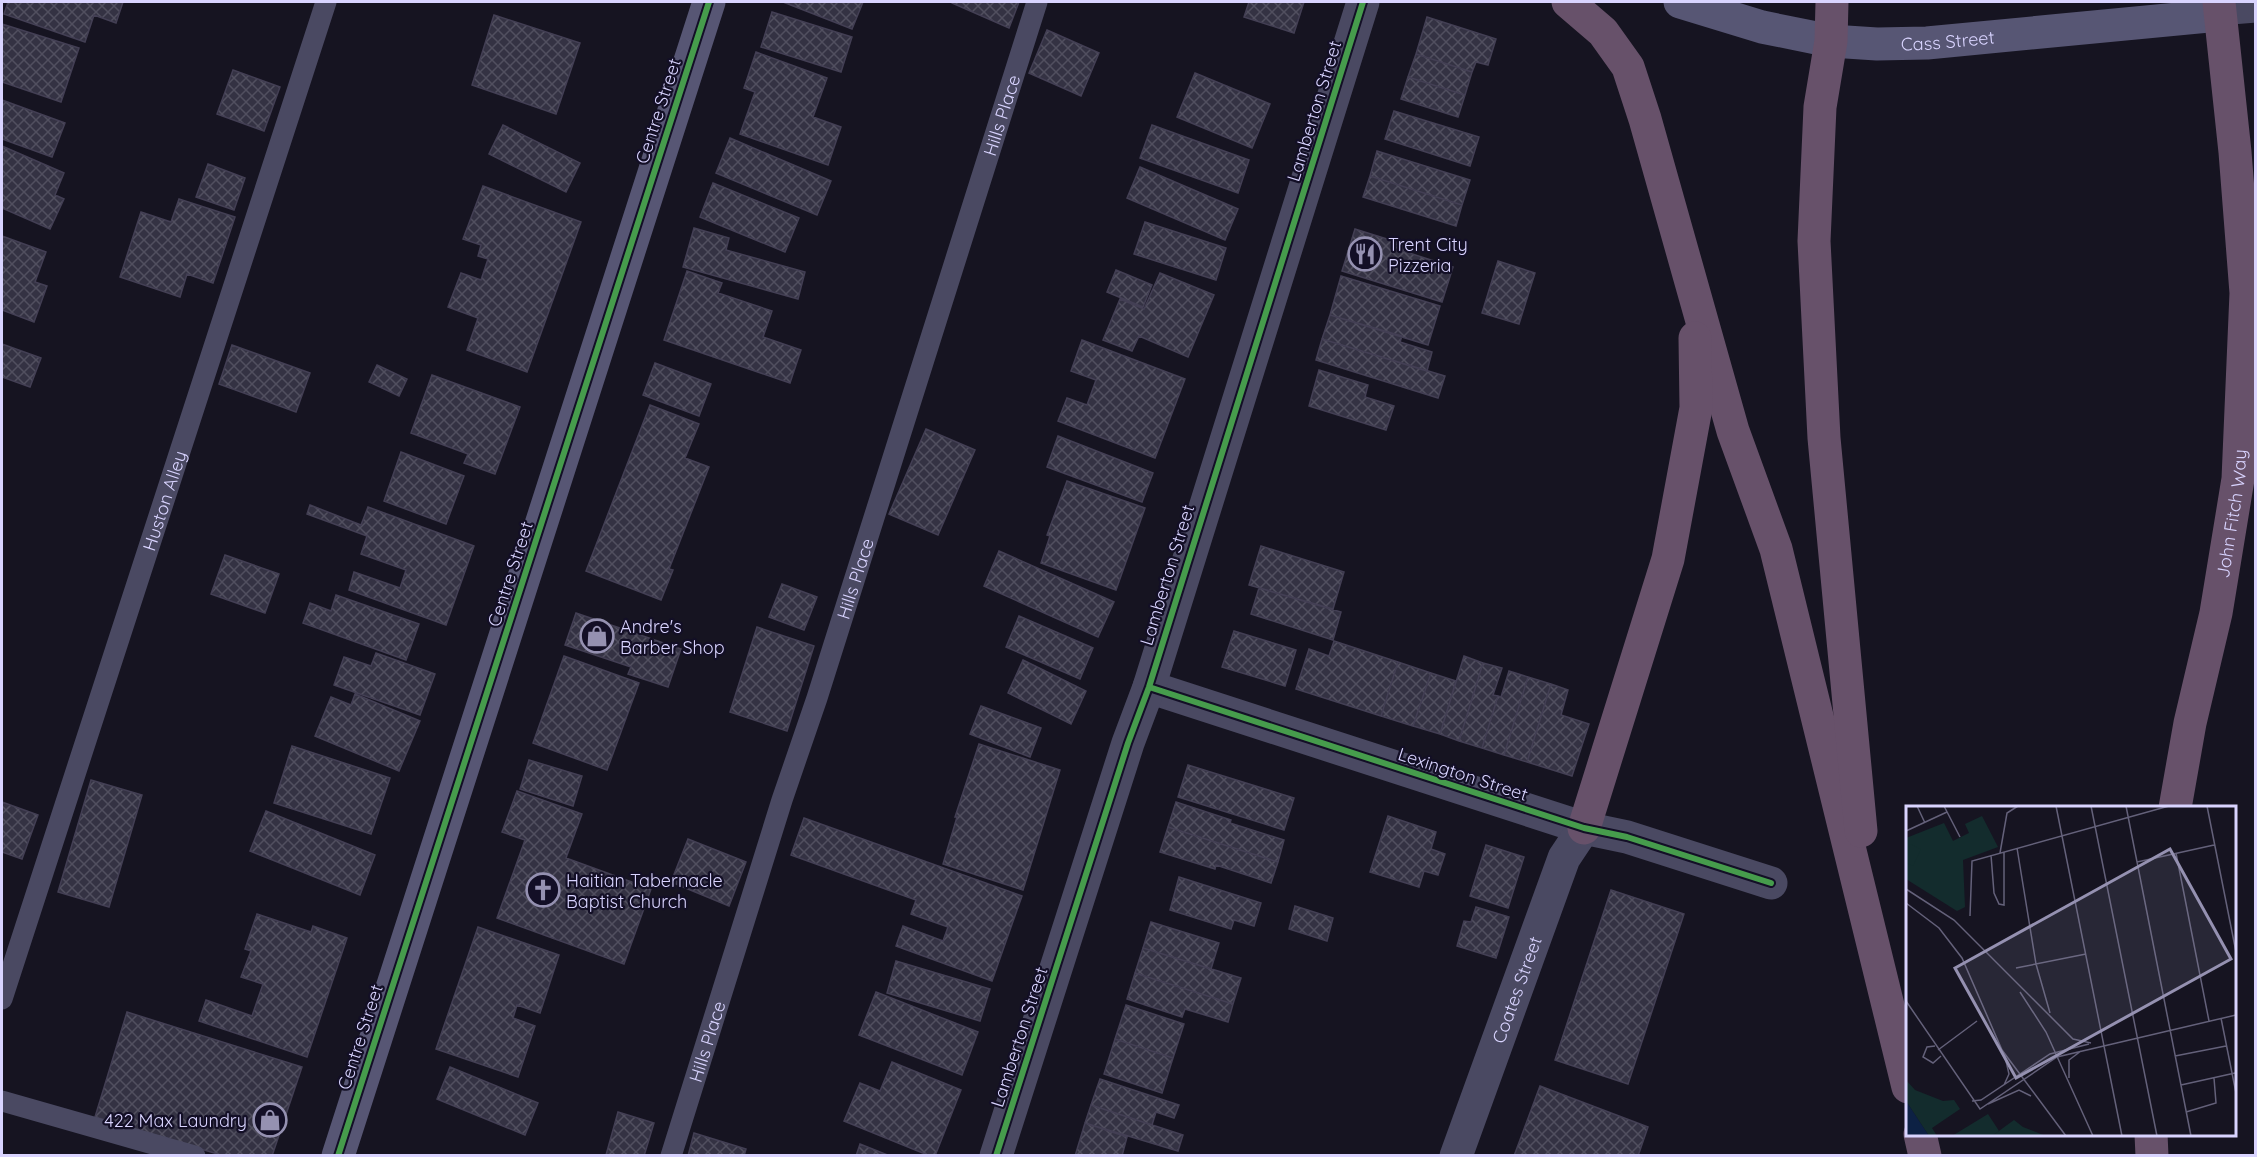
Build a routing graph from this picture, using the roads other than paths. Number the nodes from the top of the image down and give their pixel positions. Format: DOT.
graph roads {
  1 [pos="326,2"];
  2 [pos="709,2"];
  3 [pos="1037,2"];
  4 [pos="1364,2"];
  5 [pos="1568,2"];
  6 [pos="1680,2"];
  7 [pos="1832,2"];
  8 [pos="2219,8"];
  9 [pos="2256,12"];
  10 [pos="1831,40"];
  11 [pos="2256,218"];
  12 [pos="1694,291"];
  13 [pos="2246,293"];
  14 [pos="1149,687"];
  15 [pos="2175,806"];
  16 [pos="1584,828"];
  17 [pos="1771,883"];
  18 [pos="1872,950"];
  19 [pos="2,999"];
  20 [pos="1906,1079"];
  21 [pos="2,1101"];
  22 [pos="1920,1136"];
  23 [pos="2151,1136"];
  24 [pos="195,1155"];
  25 [pos="338,1155"];
  26 [pos="671,1155"];
  27 [pos="996,1155"];
  28 [pos="1456,1155"];
  29 [pos="1925,1155"];
  30 [pos="2152,1155"];
  1 -- 19 [label="lane, Huston Alley"];
  2 -- 25 [label="street, Centre Street"];
  3 -- 26 [label="lane, Hills Place"];
  4 -- 14 [label="street, Lamberton Street"];
  5 -- 12 [label="highway"];
  6 -- 10 [label="street, Cass Street"];
  7 -- 10 [label="highway"];
  8 -- 9 [label="lane"];
  8 -- 10 [label="street, Cass Street"];
  8 -- 13 [label="highway, John Fitch Way"];
  10 -- 18 [label="highway"];
  11 -- 13 [label="highway"];
  12 -- 16 [label="highway"];
  12 -- 18 [label="highway"];
  13 -- 15 [label="highway, John Fitch Way"];
  14 -- 16 [label="street, Lexington Street"];
  14 -- 27 [label="street, Lamberton Street"];
  16 -- 17 [label="street, Lexington Street"];
  16 -- 28 [label="street, Coates Street"];
  18 -- 20 [label="highway"];
  21 -- 24 [label="lane"];
  22 -- 29 [label="highway"];
  23 -- 30 [label="highway"];
}
